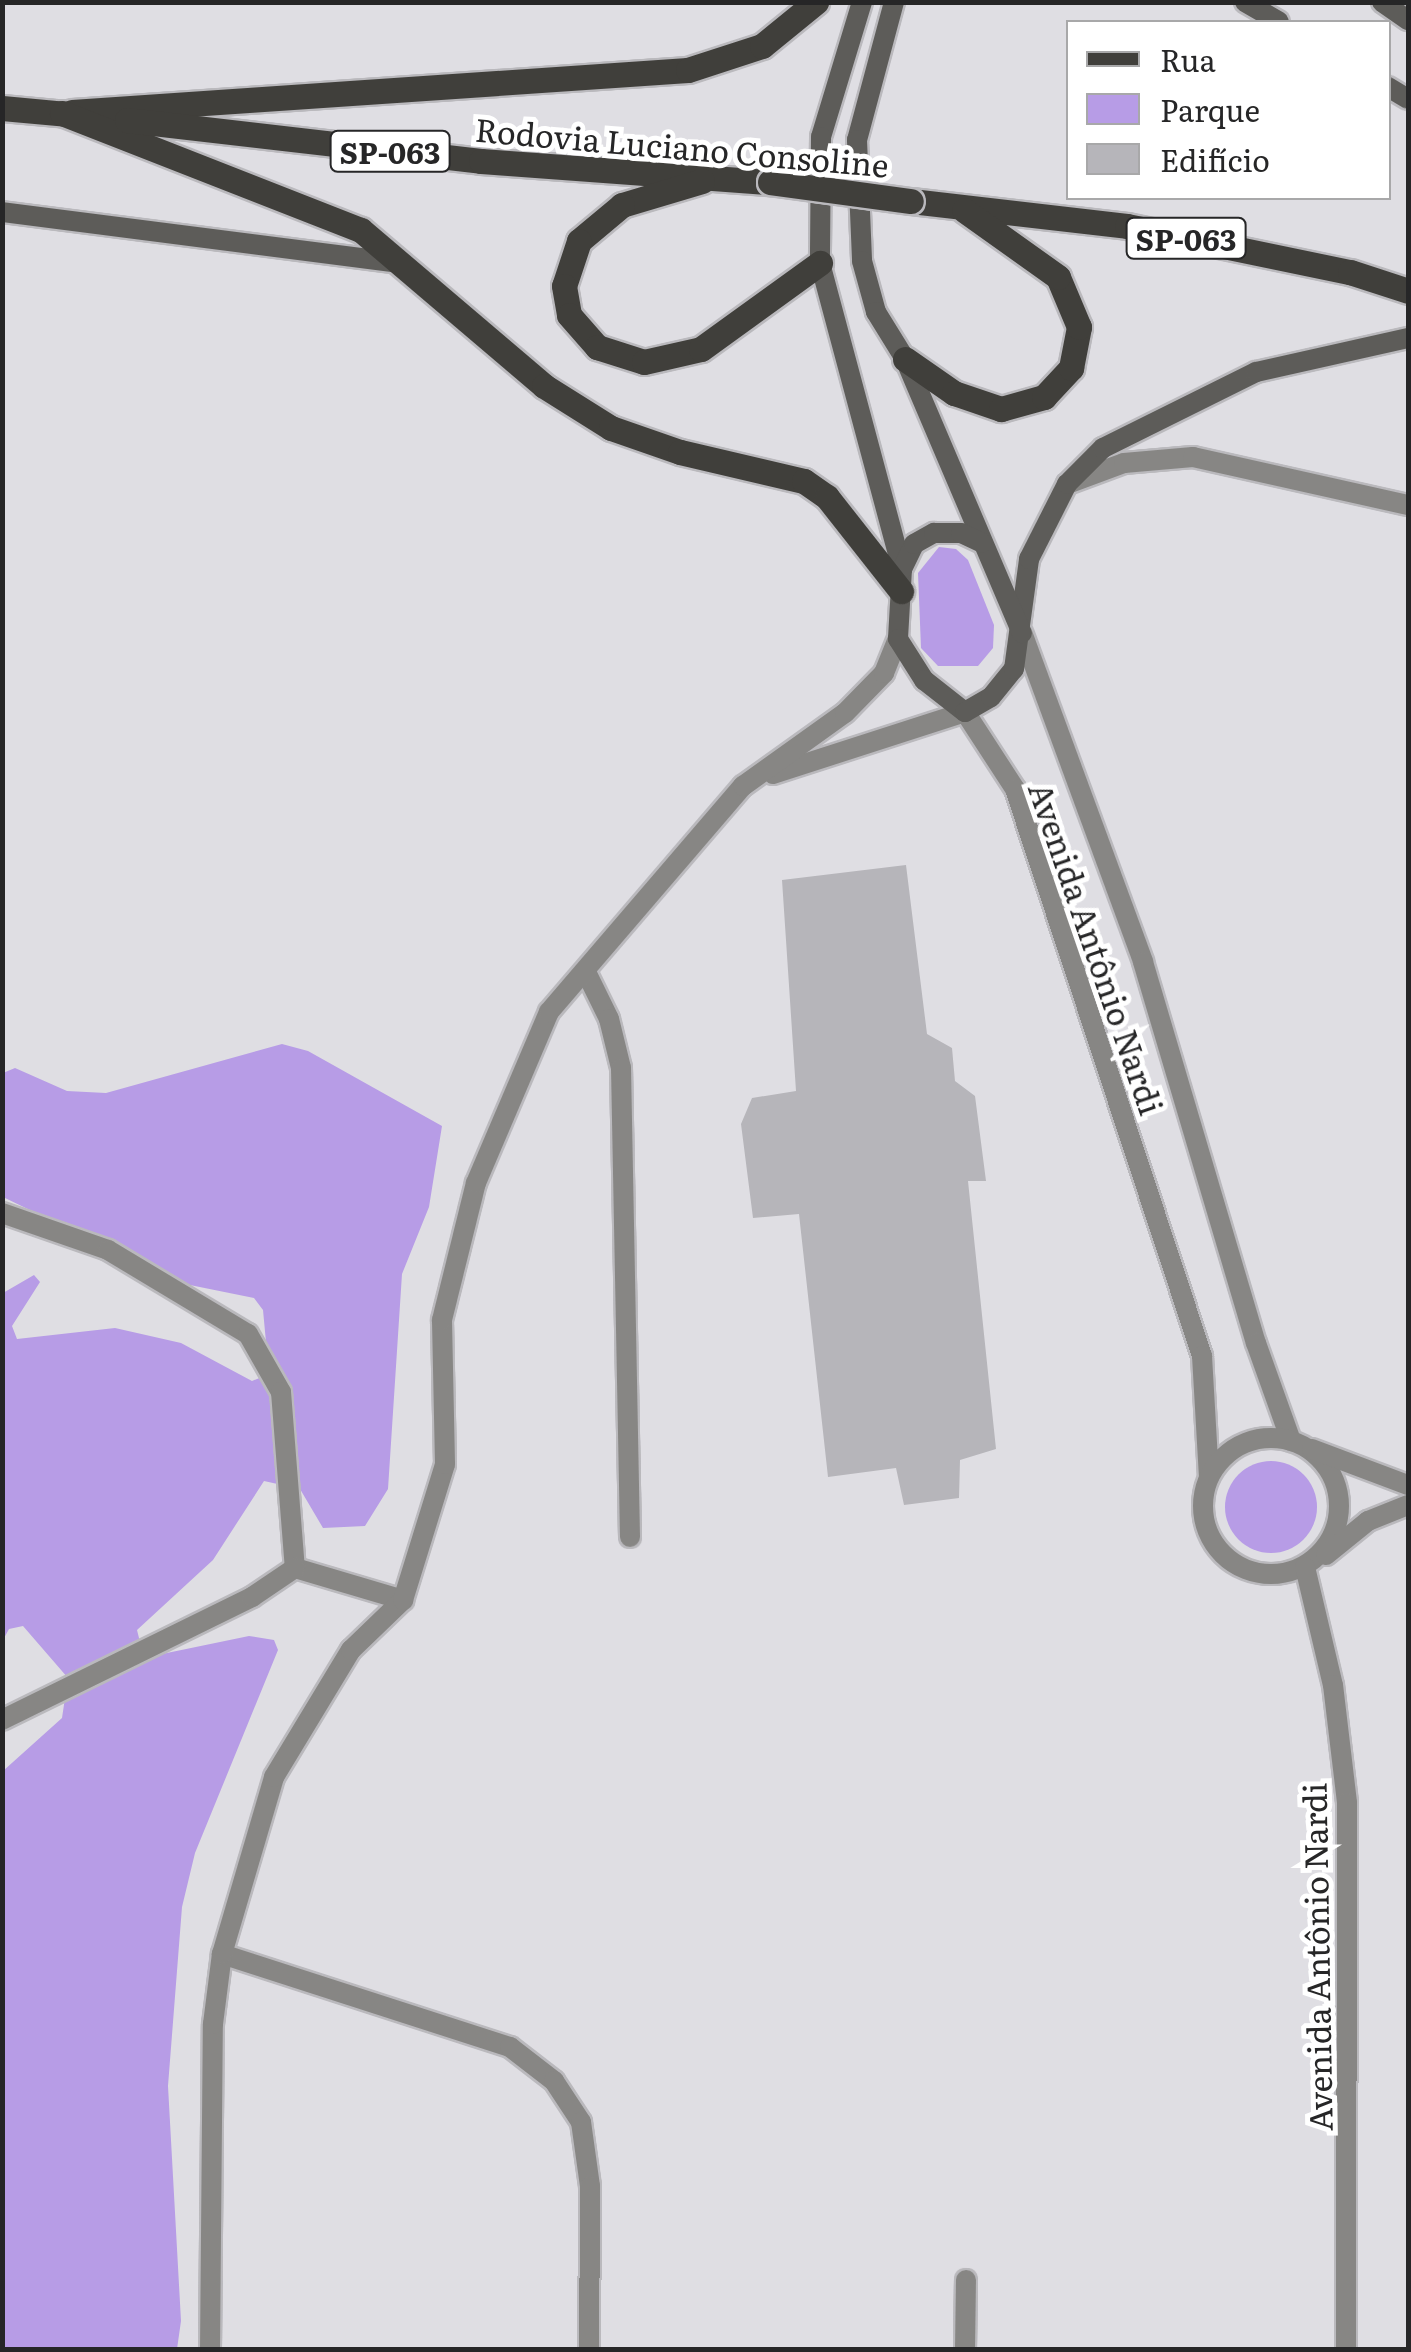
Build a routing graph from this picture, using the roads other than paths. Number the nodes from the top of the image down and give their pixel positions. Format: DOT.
graph roads {
  1 [pos="816,2"];
  2 [pos="862,2"];
  3 [pos="894,2"];
  4 [pos="1245,2"];
  5 [pos="1382,2"];
  6 [pos="1276,20"];
  7 [pos="1408,20"];
  8 [pos="2,108"];
  9 [pos="62,113"];
  10 [pos="720,176"];
  11 [pos="960,208"];
  12 [pos="2,212"];
  13 [pos="820,263"];
  14 [pos="409,264"];
  15 [pos="1408,291"];
  16 [pos="1408,338"];
  17 [pos="905,359"];
  18 [pos="1067,484"];
  19 [pos="1408,505"];
  20 [pos="982,543"];
  21 [pos="901,580"];
  22 [pos="1023,635"];
  23 [pos="898,639"];
  24 [pos="965,712"];
  25 [pos="743,786"];
  26 [pos="586,972"];
  27 [pos="2,1213"];
  28 [pos="1299,1444"];
  29 [pos="1209,1478"];
  30 [pos="1408,1485"];
  31 [pos="1408,1505"];
  32 [pos="630,1537"];
  33 [pos="1309,1566"];
  34 [pos="295,1568"];
  35 [pos="403,1600"];
  36 [pos="2,1720"];
  37 [pos="222,1954"];
  38 [pos="966,2280"];
  39 [pos="210,2350"];
  40 [pos="589,2350"];
  41 [pos="965,2350"];
  42 [pos="1346,2350"];
  1 -- 9 [label="main road"];
  2 -- 13 [label="main road"];
  3 -- 17 [label="main road, Avenida Antônio Nardi"];
  4 -- 6 [label="main road"];
  5 -- 7 [label="main road"];
  8 -- 9 [label="main road, Rodovia Luciano Consoline / SP-063"];
  9 -- 10 [label="main road, Rodovia Luciano Consoline / SP-063"];
  9 -- 14 [label="main road"];
  10 -- 11 [label="main road, Rodovia Luciano Consoline / SP-063, bridge"];
  10 -- 13 [label="main road"];
  11 -- 15 [label="main road, Rodovia Luciano Consoline / SP-063"];
  11 -- 17 [label="main road"];
  12 -- 14 [label="main road"];
  13 -- 21 [label="main road"];
  14 -- 21 [label="main road"];
  16 -- 18 [label="main road"];
  17 -- 20 [label="main road, Avenida Antônio Nardi"];
  18 -- 19 [label="street"];
  18 -- 22 [label="main road"];
  20 -- 21 [label="main road"];
  20 -- 22 [label="main road, Avenida Antônio Nardi"];
  21 -- 23 [label="main road"];
  22 -- 24 [label="main road"];
  22 -- 28 [label="street, Avenida Antônio Nardi"];
  23 -- 24 [label="main road, Avenida Antônio Nardi"];
  23 -- 25 [label="street"];
  24 -- 25 [label="street"];
  24 -- 29 [label="street, Avenida Antônio Nardi"];
  25 -- 26 [label="street"];
  26 -- 32 [label="street"];
  26 -- 35 [label="street"];
  27 -- 34 [label="street"];
  28 -- 29 [label="street"];
  28 -- 30 [label="street"];
  28 -- 33 [label="street"];
  29 -- 33 [label="street"];
  31 -- 33 [label="street"];
  33 -- 42 [label="street, Avenida Antônio Nardi"];
  34 -- 35 [label="street"];
  34 -- 36 [label="street"];
  35 -- 37 [label="street"];
  37 -- 39 [label="street"];
  37 -- 40 [label="street"];
  38 -- 41 [label="street"];
}
